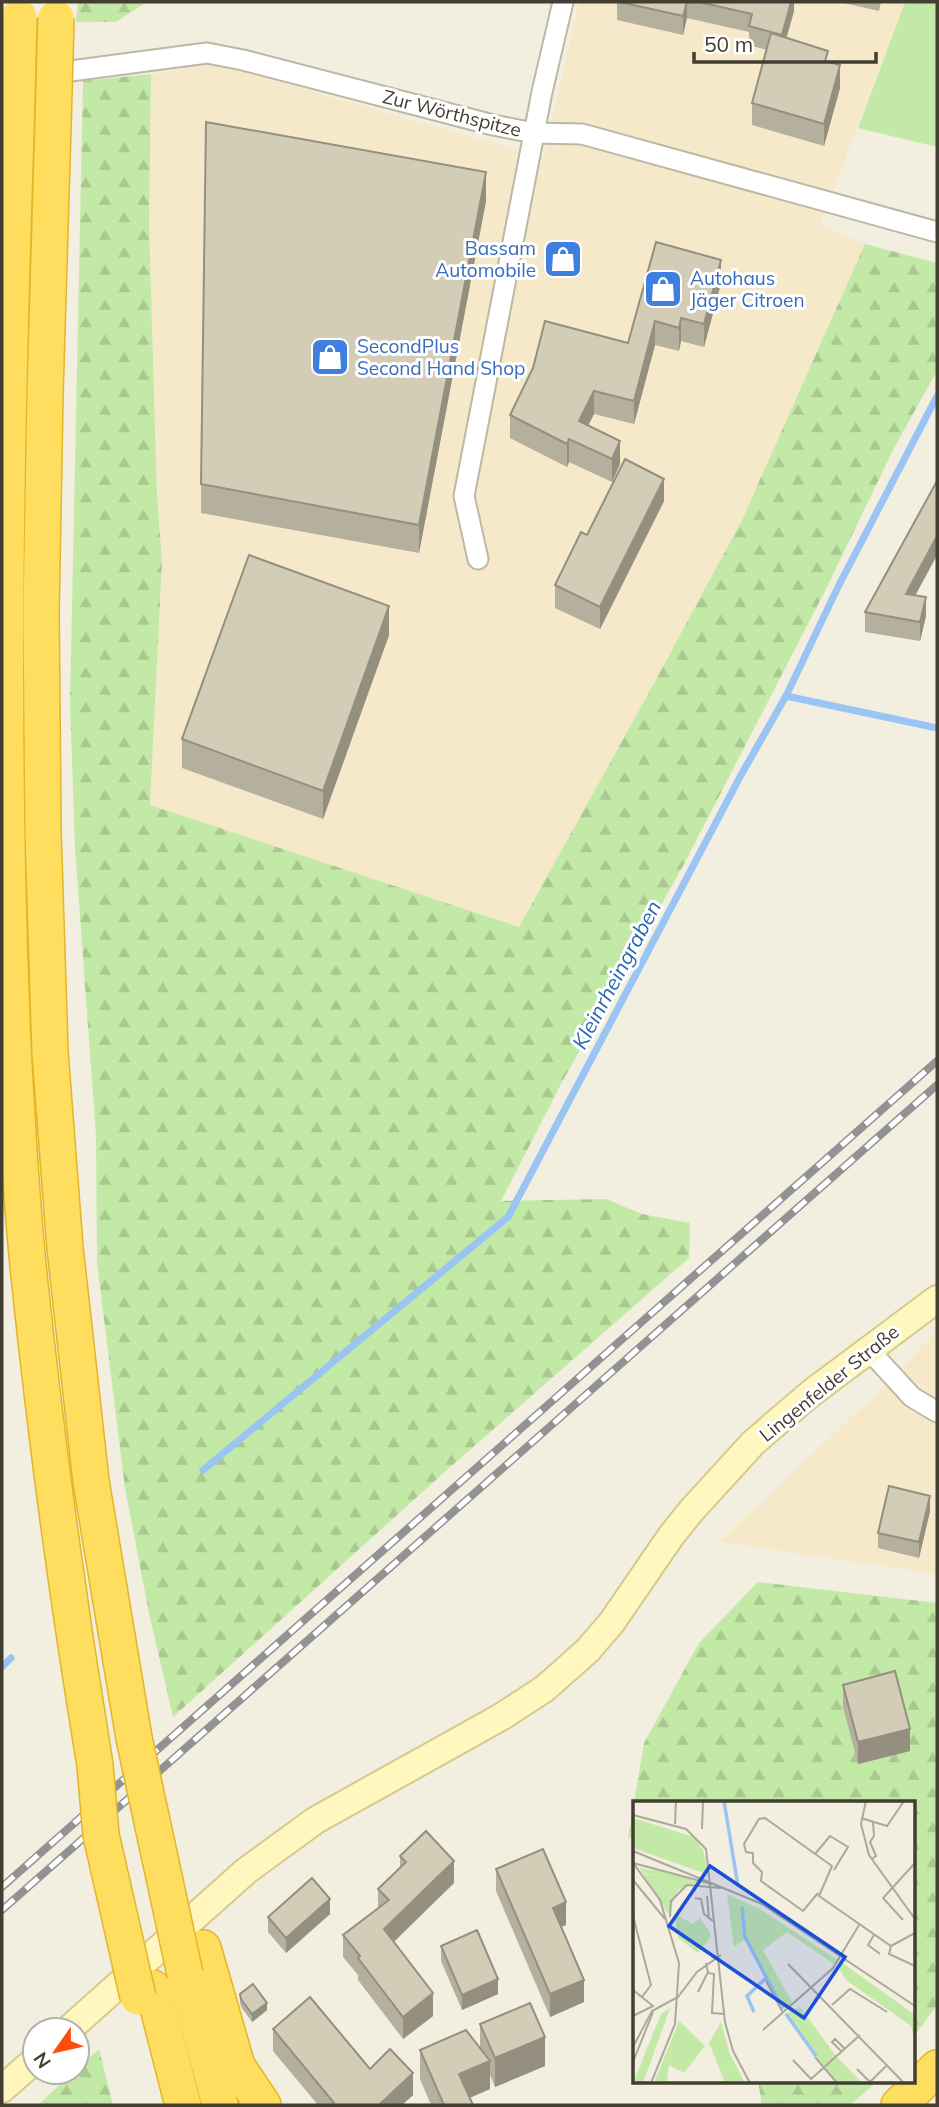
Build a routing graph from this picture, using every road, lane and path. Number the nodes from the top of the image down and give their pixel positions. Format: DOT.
graph roads {
  1 [pos="563,2"];
  2 [pos="20,9"];
  3 [pos="57,10"];
  4 [pos="2,80"];
  5 [pos="534,133"];
  6 [pos="937,232"];
  7 [pos="478,559"];
  8 [pos="937,1299"];
  9 [pos="868,1349"];
  10 [pos="937,1412"];
  11 [pos="194,1961"];
  12 [pos="146,1993"];
  13 [pos="84,2016"];
  14 [pos="937,2068"];
  15 [pos="21,2072"];
  16 [pos="937,2074"];
  17 [pos="2,2089"];
  18 [pos="160,2105"];
  19 [pos="183,2105"];
  20 [pos="220,2105"];
  21 [pos="263,2105"];
  22 [pos="899,2105"];
  23 [pos="915,2105"];
  1 -- 5 [label="street"];
  2 -- 12 [label="highway, bridge"];
  3 -- 11 [label="highway, bridge"];
  4 -- 5 [label="street, Zur Wörthspitze"];
  5 -- 6 [label="street, Zur Wörthspitze"];
  5 -- 7 [label="street"];
  8 -- 9 [label="main road, Lingenfelder Straße"];
  9 -- 10 [label="street"];
  9 -- 13 [label="main road, Lingenfelder Straße"];
  11 -- 20 [label="highway"];
  11 -- 21 [label="highway"];
  12 -- 18 [label="highway"];
  12 -- 19 [label="highway"];
  14 -- 22 [label="highway"];
  15 -- 17 [label="main road"];
  16 -- 23 [label="highway"];
}
